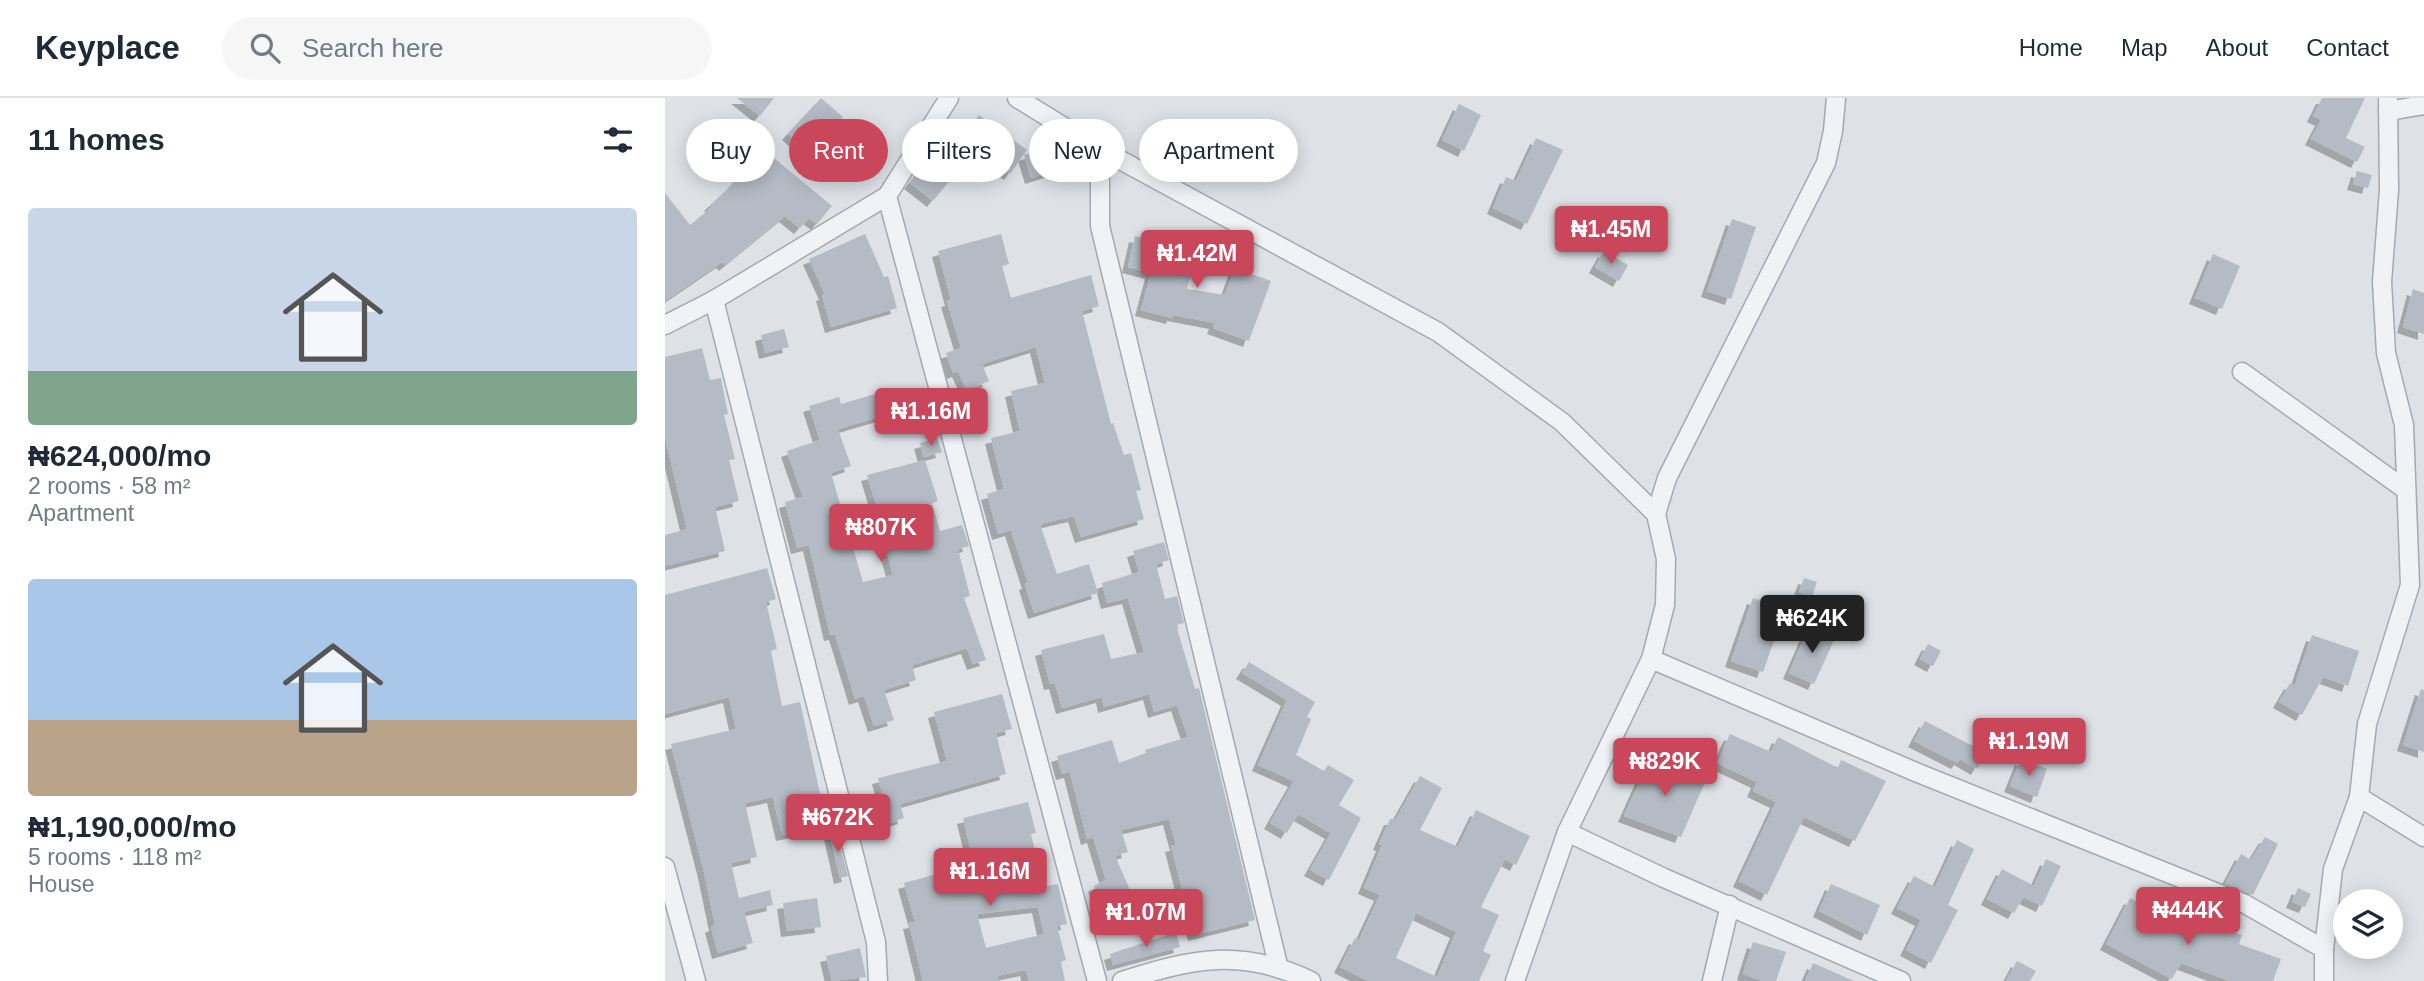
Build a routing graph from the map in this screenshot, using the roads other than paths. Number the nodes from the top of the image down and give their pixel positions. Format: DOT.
graph roads {
  1 [pos="949,98"];
  2 [pos="1017,98"];
  3 [pos="1836,98"];
  4 [pos="2388,104"];
  5 [pos="2424,105"];
  6 [pos="1051,119"];
  7 [pos="1125,163"];
  8 [pos="1100,182"];
  9 [pos="887,195"];
  10 [pos="714,300"];
  11 [pos="665,325"];
  12 [pos="2242,372"];
  13 [pos="2406,491"];
  14 [pos="1656,514"];
  15 [pos="2417,587"];
  16 [pos="1651,659"];
  17 [pos="2359,797"];
  18 [pos="1567,832"];
  19 [pos="2424,837"];
  20 [pos="665,867"];
  21 [pos="1730,905"];
  22 [pos="2324,949"];
  23 [pos="1278,965"];
  24 [pos="696,981"];
  25 [pos="878,981"];
  26 [pos="1097,981"];
  27 [pos="1122,981"];
  28 [pos="1311,981"];
  29 [pos="1515,981"];
  30 [pos="1712,981"];
  31 [pos="1901,981"];
  32 [pos="2324,981"];
  1 -- 9 [label="street"];
  2 -- 6 [label="street"];
  3 -- 14 [label="street"];
  4 -- 5 [label="street"];
  4 -- 13 [label="street"];
  7 -- 14 [label="street"];
  8 -- 23 [label="street"];
  9 -- 10 [label="street"];
  9 -- 26 [label="street"];
  10 -- 11 [label="street"];
  10 -- 25 [label="street"];
  12 -- 13 [label="street"];
  13 -- 15 [label="street"];
  14 -- 16 [label="street"];
  15 -- 17 [label="street"];
  16 -- 18 [label="street"];
  16 -- 22 [label="street"];
  17 -- 19 [label="street"];
  17 -- 22 [label="street"];
  18 -- 21 [label="street"];
  18 -- 29 [label="street"];
  20 -- 24 [label="street"];
  21 -- 30 [label="street"];
  21 -- 31 [label="street"];
  22 -- 32 [label="street"];
  23 -- 27 [label="street"];
  23 -- 28 [label="street"];
}
